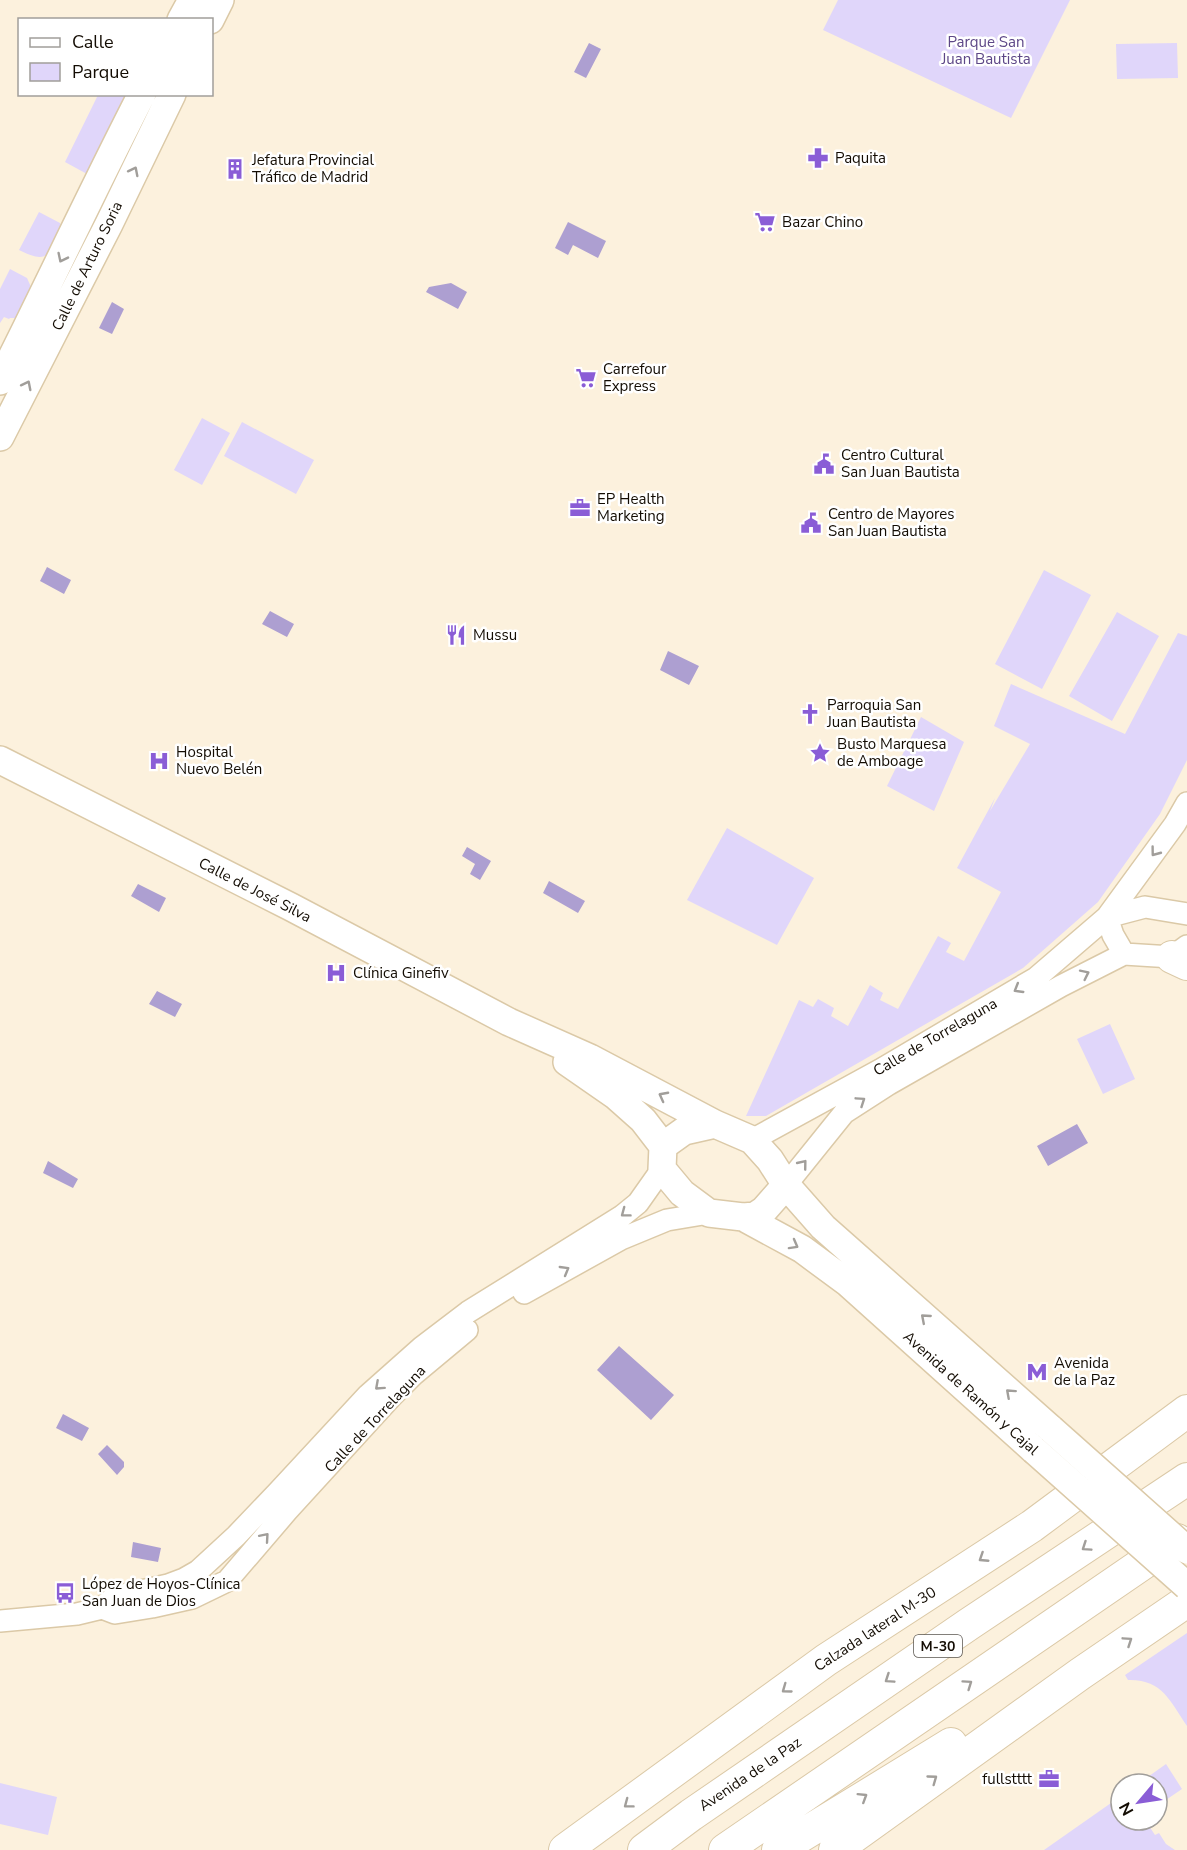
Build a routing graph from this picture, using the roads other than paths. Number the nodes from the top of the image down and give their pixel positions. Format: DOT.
graph roads {
  1 [pos="192,0"];
  2 [pos="220,0"];
  3 [pos="182,18"];
  4 [pos="211,18"];
  5 [pos="141,96"];
  6 [pos="171,96"];
  7 [pos="0,381"];
  8 [pos="0,437"];
  9 [pos="0,760"];
  10 [pos="1187,803"];
  11 [pos="1187,914"];
  12 [pos="1107,916"];
  13 [pos="1125,954"];
  14 [pos="1182,956"];
  15 [pos="510,1022"];
  16 [pos="715,1124"];
  17 [pos="752,1140"];
  18 [pos="663,1157"];
  19 [pos="786,1185"];
  20 [pos="709,1213"];
  21 [pos="743,1217"];
  22 [pos="1187,1411"];
  23 [pos="1187,1429"];
  24 [pos="1187,1479"];
  25 [pos="1032,1526"];
  26 [pos="1187,1533"];
  27 [pos="1187,1550"];
  28 [pos="1187,1586"];
  29 [pos="1187,1601"];
  30 [pos="102,1608"];
  31 [pos="0,1621"];
  32 [pos="1080,1674"];
  33 [pos="920,1717"];
  34 [pos="565,1850"];
  35 [pos="644,1850"];
  36 [pos="725,1850"];
  37 [pos="759,1850"];
  38 [pos="778,1850"];
  39 [pos="835,1850"];
  1 -- 3 [label="main road"];
  2 -- 4 [label="main road"];
  5 -- 7 [label="main road, Calle de Arturo Soria, one-way"];
  8 -- 6 [label="main road, Calle de Arturo Soria, one-way"];
  9 -- 15 [label="main road, Calle de José Silva"];
  10 -- 12 [label="street, Calle de Torrelaguna, one-way"];
  11 -- 12 [label="street"];
  12 -- 13 [label="street"];
  12 -- 17 [label="street, Calle de Torrelaguna, one-way"];
  13 -- 14 [label="street"];
  19 -- 13 [label="street, Calle de Torrelaguna, one-way"];
  16 -- 15 [label="main road, Calle de José Silva, one-way"];
  15 -- 18 [label="main road, Calle de José Silva"];
  16 -- 17 [label="main road"];
  16 -- 18 [label="main road"];
  17 -- 19 [label="main road"];
  18 -- 20 [label="main road"];
  18 -- 30 [label="street, Calle de Torrelaguna, one-way"];
  19 -- 21 [label="main road"];
  27 -- 19 [label="main road, Avenida de Ramón y Cajal, one-way, bridge"];
  20 -- 21 [label="main road"];
  30 -- 20 [label="street, Calle de Torrelaguna, one-way"];
  21 -- 28 [label="main road, Avenida de Ramón y Cajal, one-way, bridge"];
  22 -- 25 [label="highway, Calzada lateral M-30"];
  23 -- 25 [label="highway"];
  24 -- 35 [label="highway, Avenida de la Paz / M-30, one-way"];
  25 -- 34 [label="highway, Calzada lateral M-30, one-way"];
  33 -- 26 [label="highway, one-way"];
  32 -- 29 [label="highway, one-way"];
  30 -- 31 [label="street"];
  38 -- 32 [label="highway, one-way"];
  39 -- 32 [label="highway, one-way"];
  33 -- 36 [label="highway"];
  33 -- 37 [label="highway"];
}
